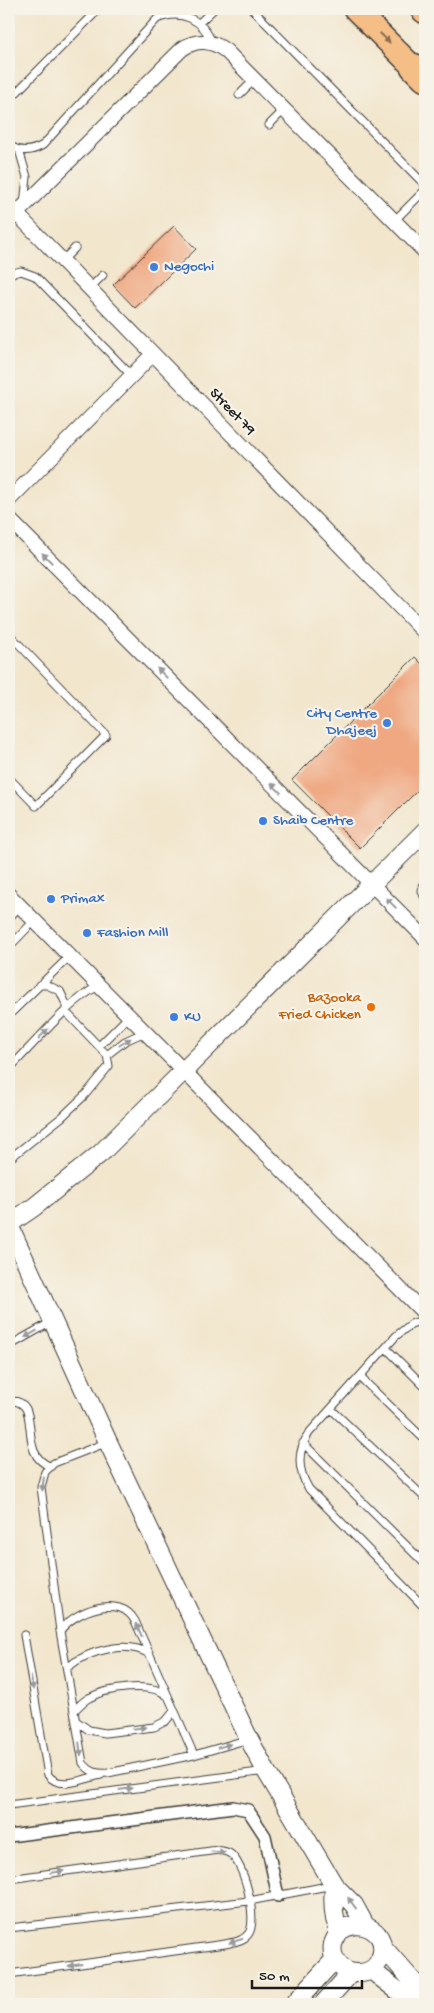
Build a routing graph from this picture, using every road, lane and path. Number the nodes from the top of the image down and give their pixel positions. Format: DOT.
graph roads {
  1 [pos="99,9"];
  2 [pos="214,9"];
  3 [pos="252,9"];
  4 [pos="356,9"];
  5 [pos="199,23"];
  6 [pos="212,43"];
  7 [pos="421,75"];
  8 [pos="254,80"];
  9 [pos="239,96"];
  10 [pos="9,100"];
  11 [pos="284,110"];
  12 [pos="269,125"];
  13 [pos="9,145"];
  14 [pos="19,150"];
  15 [pos="425,185"];
  16 [pos="425,190"];
  17 [pos="16,213"];
  18 [pos="394,221"];
  19 [pos="75,248"];
  20 [pos="425,252"];
  21 [pos="62,260"];
  22 [pos="9,274"];
  23 [pos="102,275"];
  24 [pos="89,288"];
  25 [pos="153,354"];
  26 [pos="132,376"];
  27 [pos="9,500"];
  28 [pos="9,519"];
  29 [pos="425,633"];
  30 [pos="9,634"];
  31 [pos="9,778"];
  32 [pos="425,831"];
  33 [pos="425,877"];
  34 [pos="371,883"];
  35 [pos="9,895"];
  36 [pos="425,898"];
  37 [pos="20,906"];
  38 [pos="9,918"];
  39 [pos="34,921"];
  40 [pos="425,938"];
  41 [pos="9,947"];
  42 [pos="70,956"];
  43 [pos="39,986"];
  44 [pos="99,986"];
  45 [pos="66,1012"];
  46 [pos="9,1015"];
  47 [pos="129,1016"];
  48 [pos="145,1032"];
  49 [pos="99,1046"];
  50 [pos="107,1055"];
  51 [pos="9,1069"];
  52 [pos="184,1070"];
  53 [pos="9,1159"];
  54 [pos="9,1224"];
  55 [pos="425,1314"];
  56 [pos="425,1319"];
  57 [pos="53,1321"];
  58 [pos="9,1346"];
  59 [pos="386,1348"];
  60 [pos="360,1377"];
  61 [pos="425,1387"];
  62 [pos="9,1401"];
  63 [pos="331,1408"];
  64 [pos="425,1440"];
  65 [pos="108,1442"];
  66 [pos="303,1443"];
  67 [pos="50,1466"];
  68 [pos="425,1498"];
  69 [pos="425,1564"];
  70 [pos="425,1608"];
  71 [pos="60,1631"];
  72 [pos="24,1635"];
  73 [pos="150,1656"];
  74 [pos="66,1668"];
  75 [pos="168,1697"];
  76 [pos="74,1711"];
  77 [pos="174,1711"];
  78 [pos="76,1722"];
  79 [pos="249,1739"];
  80 [pos="194,1755"];
  81 [pos="266,1771"];
  82 [pos="108,1773"];
  83 [pos="9,1805"];
  84 [pos="9,1836"];
  85 [pos="9,1879"];
  86 [pos="334,1885"];
  87 [pos="278,1896"];
  88 [pos="249,1901"];
  89 [pos="365,1925"];
  90 [pos="9,1928"];
  91 [pos="339,1932"];
  92 [pos="382,1946"];
  93 [pos="335,1958"];
  94 [pos="371,1970"];
  95 [pos="351,1973"];
  96 [pos="9,1974"];
  97 [pos="425,1995"];
  98 [pos="294,2004"];
  99 [pos="323,2004"];
  100 [pos="415,2004"];
  1 -- 10 [label="lane"];
  2 -- 5 [label="lane"];
  3 -- 15 [label="lane"];
  4 -- 7 [label="main road, one-way"];
  5 -- 6 [label="lane"];
  5 -- 14 [label="lane"];
  6 -- 8 [label="street"];
  6 -- 17 [label="street"];
  8 -- 9 [label="lane"];
  8 -- 11 [label="street"];
  11 -- 12 [label="lane"];
  11 -- 18 [label="street"];
  13 -- 14 [label="lane"];
  14 -- 17 [label="lane"];
  16 -- 18 [label="lane"];
  17 -- 21 [label="street, Street 79"];
  18 -- 20 [label="street"];
  19 -- 21 [label="lane"];
  21 -- 24 [label="street, Street 79"];
  22 -- 26 [label="lane"];
  23 -- 24 [label="lane"];
  24 -- 25 [label="street, Street 79"];
  25 -- 26 [label="street"];
  25 -- 29 [label="street, Street 79"];
  26 -- 27 [label="street"];
  34 -- 28 [label="street, one-way"];
  30 -- 31 [label="lane"];
  32 -- 34 [label="street"];
  33 -- 36 [label="lane"];
  40 -- 34 [label="street, one-way"];
  34 -- 52 [label="street"];
  35 -- 37 [label="street"];
  37 -- 38 [label="lane"];
  37 -- 39 [label="street"];
  39 -- 41 [label="lane"];
  39 -- 42 [label="street"];
  42 -- 43 [label="lane"];
  42 -- 44 [label="street"];
  43 -- 45 [label="lane"];
  43 -- 46 [label="lane"];
  44 -- 45 [label="lane"];
  44 -- 47 [label="street"];
  45 -- 49 [label="lane"];
  51 -- 45 [label="lane, one-way"];
  47 -- 48 [label="street"];
  47 -- 49 [label="lane"];
  50 -- 48 [label="lane, one-way"];
  48 -- 52 [label="street"];
  49 -- 50 [label="lane"];
  50 -- 53 [label="lane"];
  52 -- 54 [label="street"];
  52 -- 55 [label="street"];
  54 -- 57 [label="street"];
  56 -- 59 [label="lane"];
  57 -- 58 [label="lane, one-way"];
  57 -- 65 [label="street"];
  59 -- 60 [label="lane"];
  59 -- 61 [label="lane"];
  60 -- 63 [label="lane"];
  60 -- 64 [label="lane"];
  62 -- 67 [label="lane"];
  63 -- 66 [label="lane"];
  63 -- 68 [label="lane"];
  65 -- 67 [label="lane"];
  65 -- 79 [label="street"];
  66 -- 69 [label="lane"];
  66 -- 70 [label="lane"];
  67 -- 71 [label="lane, one-way"];
  73 -- 71 [label="lane, one-way"];
  71 -- 74 [label="lane"];
  72 -- 82 [label="lane, one-way"];
  73 -- 74 [label="lane"];
  73 -- 75 [label="lane"];
  74 -- 76 [label="lane"];
  75 -- 76 [label="lane"];
  75 -- 77 [label="lane"];
  76 -- 78 [label="lane"];
  78 -- 77 [label="lane, one-way"];
  77 -- 80 [label="lane"];
  78 -- 82 [label="lane, one-way"];
  80 -- 79 [label="lane, one-way"];
  79 -- 81 [label="street"];
  80 -- 82 [label="lane"];
  83 -- 81 [label="lane, one-way"];
  81 -- 86 [label="street"];
  84 -- 87 [label="street"];
  85 -- 88 [label="lane, one-way"];
  86 -- 87 [label="lane"];
  89 -- 86 [label="street, one-way"];
  86 -- 91 [label="street"];
  87 -- 88 [label="lane"];
  88 -- 90 [label="lane"];
  88 -- 96 [label="lane, one-way"];
  89 -- 91 [label="street"];
  89 -- 92 [label="street"];
  91 -- 93 [label="street"];
  92 -- 94 [label="street"];
  92 -- 97 [label="street"];
  93 -- 95 [label="street"];
  93 -- 98 [label="street"];
  94 -- 95 [label="street"];
  94 -- 100 [label="street"];
  95 -- 99 [label="street"];
}
